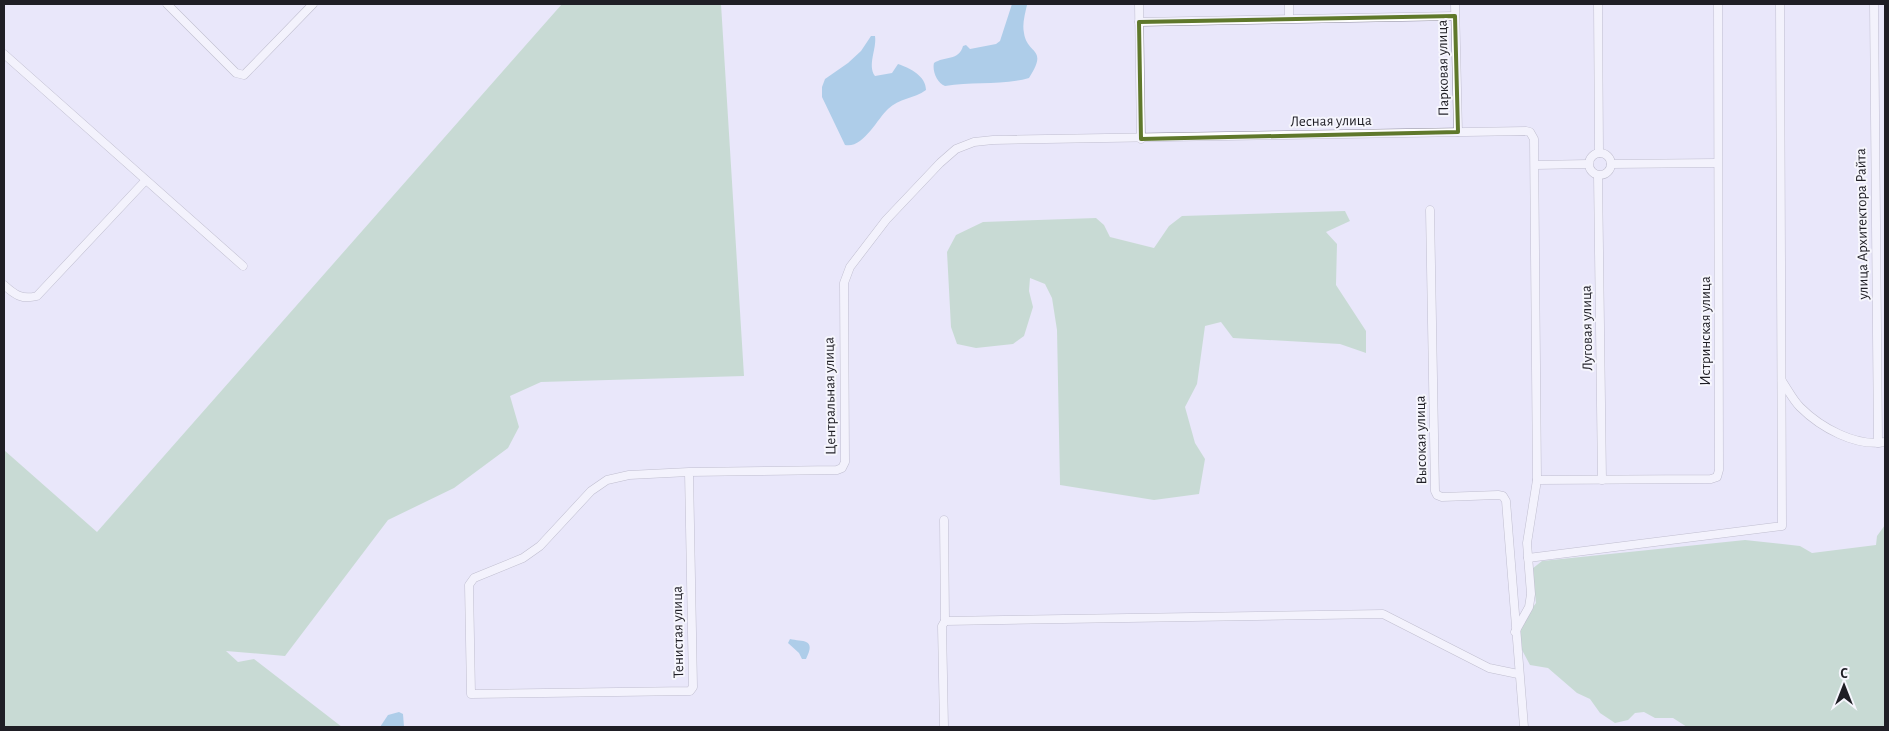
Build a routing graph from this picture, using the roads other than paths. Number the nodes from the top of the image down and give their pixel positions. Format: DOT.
graph roads {
  1 [pos="167,4"];
  2 [pos="313,4"];
  3 [pos="1139,4"];
  4 [pos="1289,4"];
  5 [pos="1455,4"];
  6 [pos="1598,4"];
  7 [pos="1718,4"];
  8 [pos="1780,4"];
  9 [pos="1874,4"];
  10 [pos="1455,16"];
  11 [pos="1289,18"];
  12 [pos="1140,22"];
  13 [pos="4,54"];
  14 [pos="1458,132"];
  15 [pos="1141,139"];
  16 [pos="1599,153"];
  17 [pos="1718,163"];
  18 [pos="1535,164"];
  19 [pos="1588,164"];
  20 [pos="1611,164"];
  21 [pos="1598,175"];
  22 [pos="145,181"];
  23 [pos="1430,210"];
  24 [pos="243,266"];
  25 [pos="4,285"];
  26 [pos="1782,381"];
  27 [pos="1882,443"];
  28 [pos="689,472"];
  29 [pos="1537,480"];
  30 [pos="1602,480"];
  31 [pos="944,520"];
  32 [pos="1528,558"];
  33 [pos="945,621"];
  34 [pos="1515,632"];
  35 [pos="1518,674"];
  36 [pos="471,694"];
  37 [pos="944,727"];
  38 [pos="1524,727"];
  1 -- 2 [label="street"];
  3 -- 12 [label="street"];
  4 -- 11 [label="street"];
  5 -- 10 [label="street, Парковая улица"];
  6 -- 16 [label="street"];
  7 -- 17 [label="street, Истринская улица"];
  8 -- 26 [label="street"];
  9 -- 27 [label="street, улица Архитектора Райта"];
  10 -- 11 [label="street"];
  10 -- 14 [label="street, Парковая улица"];
  11 -- 12 [label="street"];
  12 -- 15 [label="street"];
  13 -- 22 [label="street"];
  14 -- 15 [label="street, Лесная улица"];
  14 -- 18 [label="street, Лесная улица"];
  15 -- 28 [label="street, Центральная улица"];
  16 -- 19 [label="street"];
  16 -- 20 [label="street"];
  17 -- 20 [label="street"];
  17 -- 30 [label="street, Истринская улица"];
  18 -- 19 [label="street"];
  18 -- 29 [label="street"];
  19 -- 21 [label="street"];
  20 -- 21 [label="street"];
  21 -- 30 [label="street, Луговая улица"];
  22 -- 24 [label="street"];
  22 -- 25 [label="street"];
  23 -- 34 [label="street, Высокая улица"];
  26 -- 27 [label="street"];
  26 -- 32 [label="street"];
  28 -- 36 [label="street, Центральная улица"];
  28 -- 36 [label="street, Тенистая улица"];
  29 -- 30 [label="street, Истринская улица"];
  29 -- 32 [label="street"];
  31 -- 33 [label="street"];
  32 -- 34 [label="street"];
  33 -- 35 [label="street"];
  33 -- 37 [label="street"];
  34 -- 35 [label="street, Высокая улица"];
  35 -- 38 [label="street, Высокая улица"];
}
